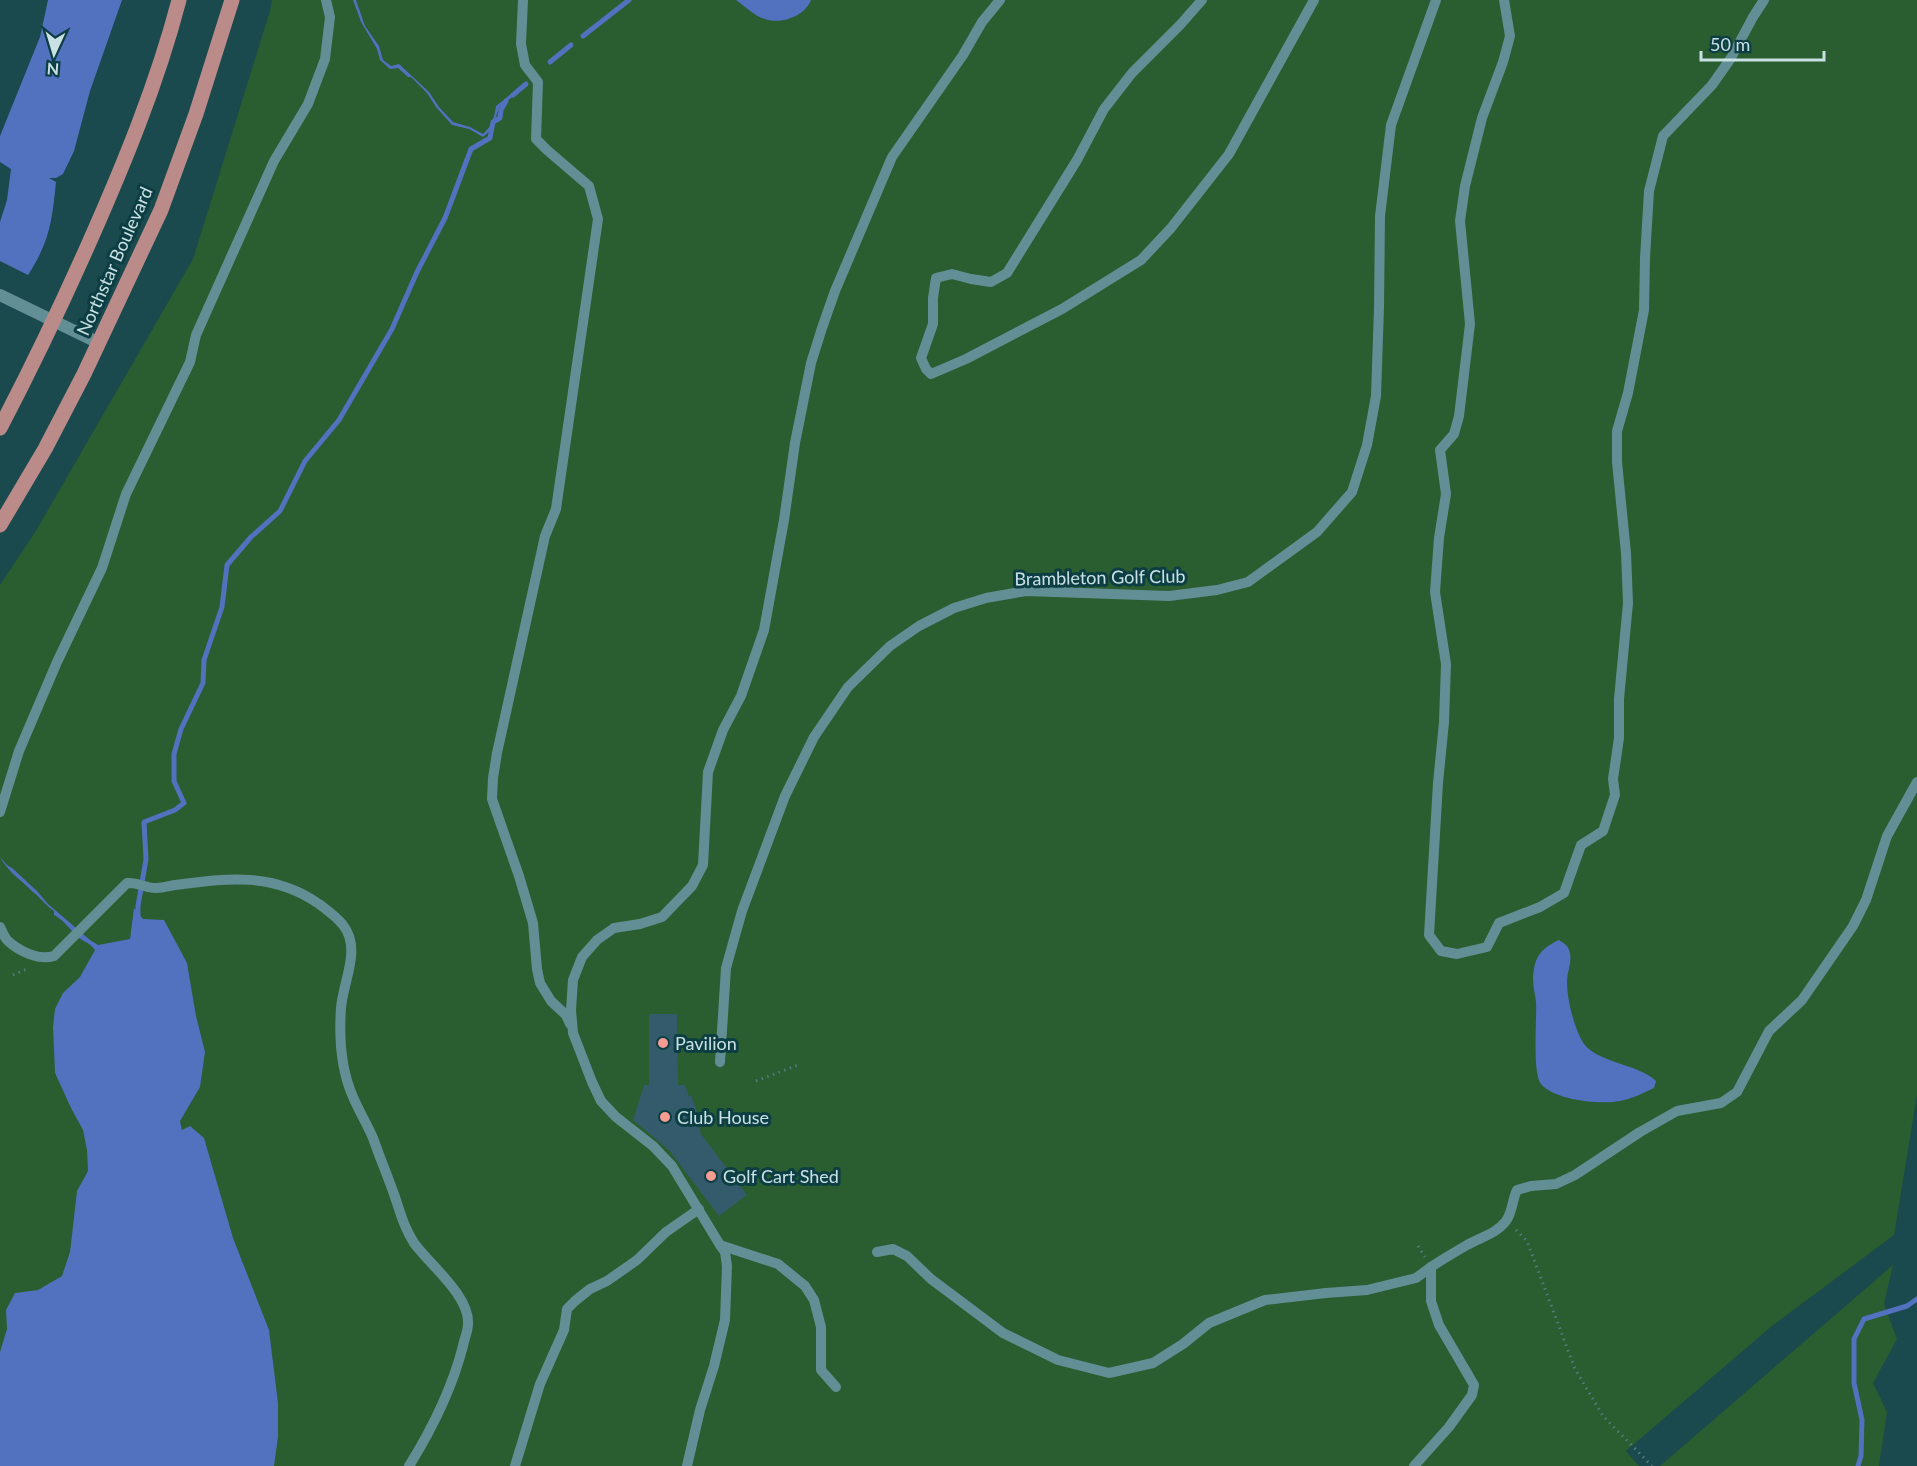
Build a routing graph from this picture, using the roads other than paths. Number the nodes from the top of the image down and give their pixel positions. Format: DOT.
graph roads {
  1 [pos="179,0"];
  2 [pos="232,0"];
  3 [pos="326,0"];
  4 [pos="523,0"];
  5 [pos="1000,0"];
  6 [pos="1202,0"];
  7 [pos="1314,0"];
  8 [pos="1436,0"];
  9 [pos="1504,0"];
  10 [pos="1764,0"];
  11 [pos="0,295"];
  12 [pos="54,323"];
  13 [pos="99,343"];
  14 [pos="0,428"];
  15 [pos="0,525"];
  16 [pos="1917,782"];
  17 [pos="0,812"];
  18 [pos="0,927"];
  19 [pos="573,1033"];
  20 [pos="720,1062"];
  21 [pos="699,1209"];
  22 [pos="720,1245"];
  23 [pos="877,1252"];
  24 [pos="1431,1267"];
  25 [pos="836,1387"];
  26 [pos="409,1466"];
  27 [pos="515,1466"];
  28 [pos="687,1466"];
  29 [pos="1414,1466"];
  1 -- 12 [label="main road, Northstar Boulevard"];
  2 -- 13 [label="main road, Northstar Boulevard"];
  3 -- 17 [label="lane"];
  4 -- 19 [label="lane"];
  5 -- 19 [label="lane"];
  6 -- 7 [label="lane"];
  8 -- 20 [label="lane, Brambleton Golf Club"];
  9 -- 10 [label="lane"];
  11 -- 12 [label="street"];
  12 -- 13 [label="street"];
  12 -- 14 [label="main road, Northstar Boulevard"];
  13 -- 15 [label="main road, Northstar Boulevard"];
  16 -- 24 [label="lane"];
  18 -- 26 [label="lane"];
  19 -- 21 [label="lane"];
  21 -- 22 [label="lane"];
  21 -- 27 [label="lane"];
  22 -- 25 [label="lane"];
  22 -- 28 [label="lane"];
  23 -- 24 [label="lane"];
  24 -- 29 [label="lane"];
}
